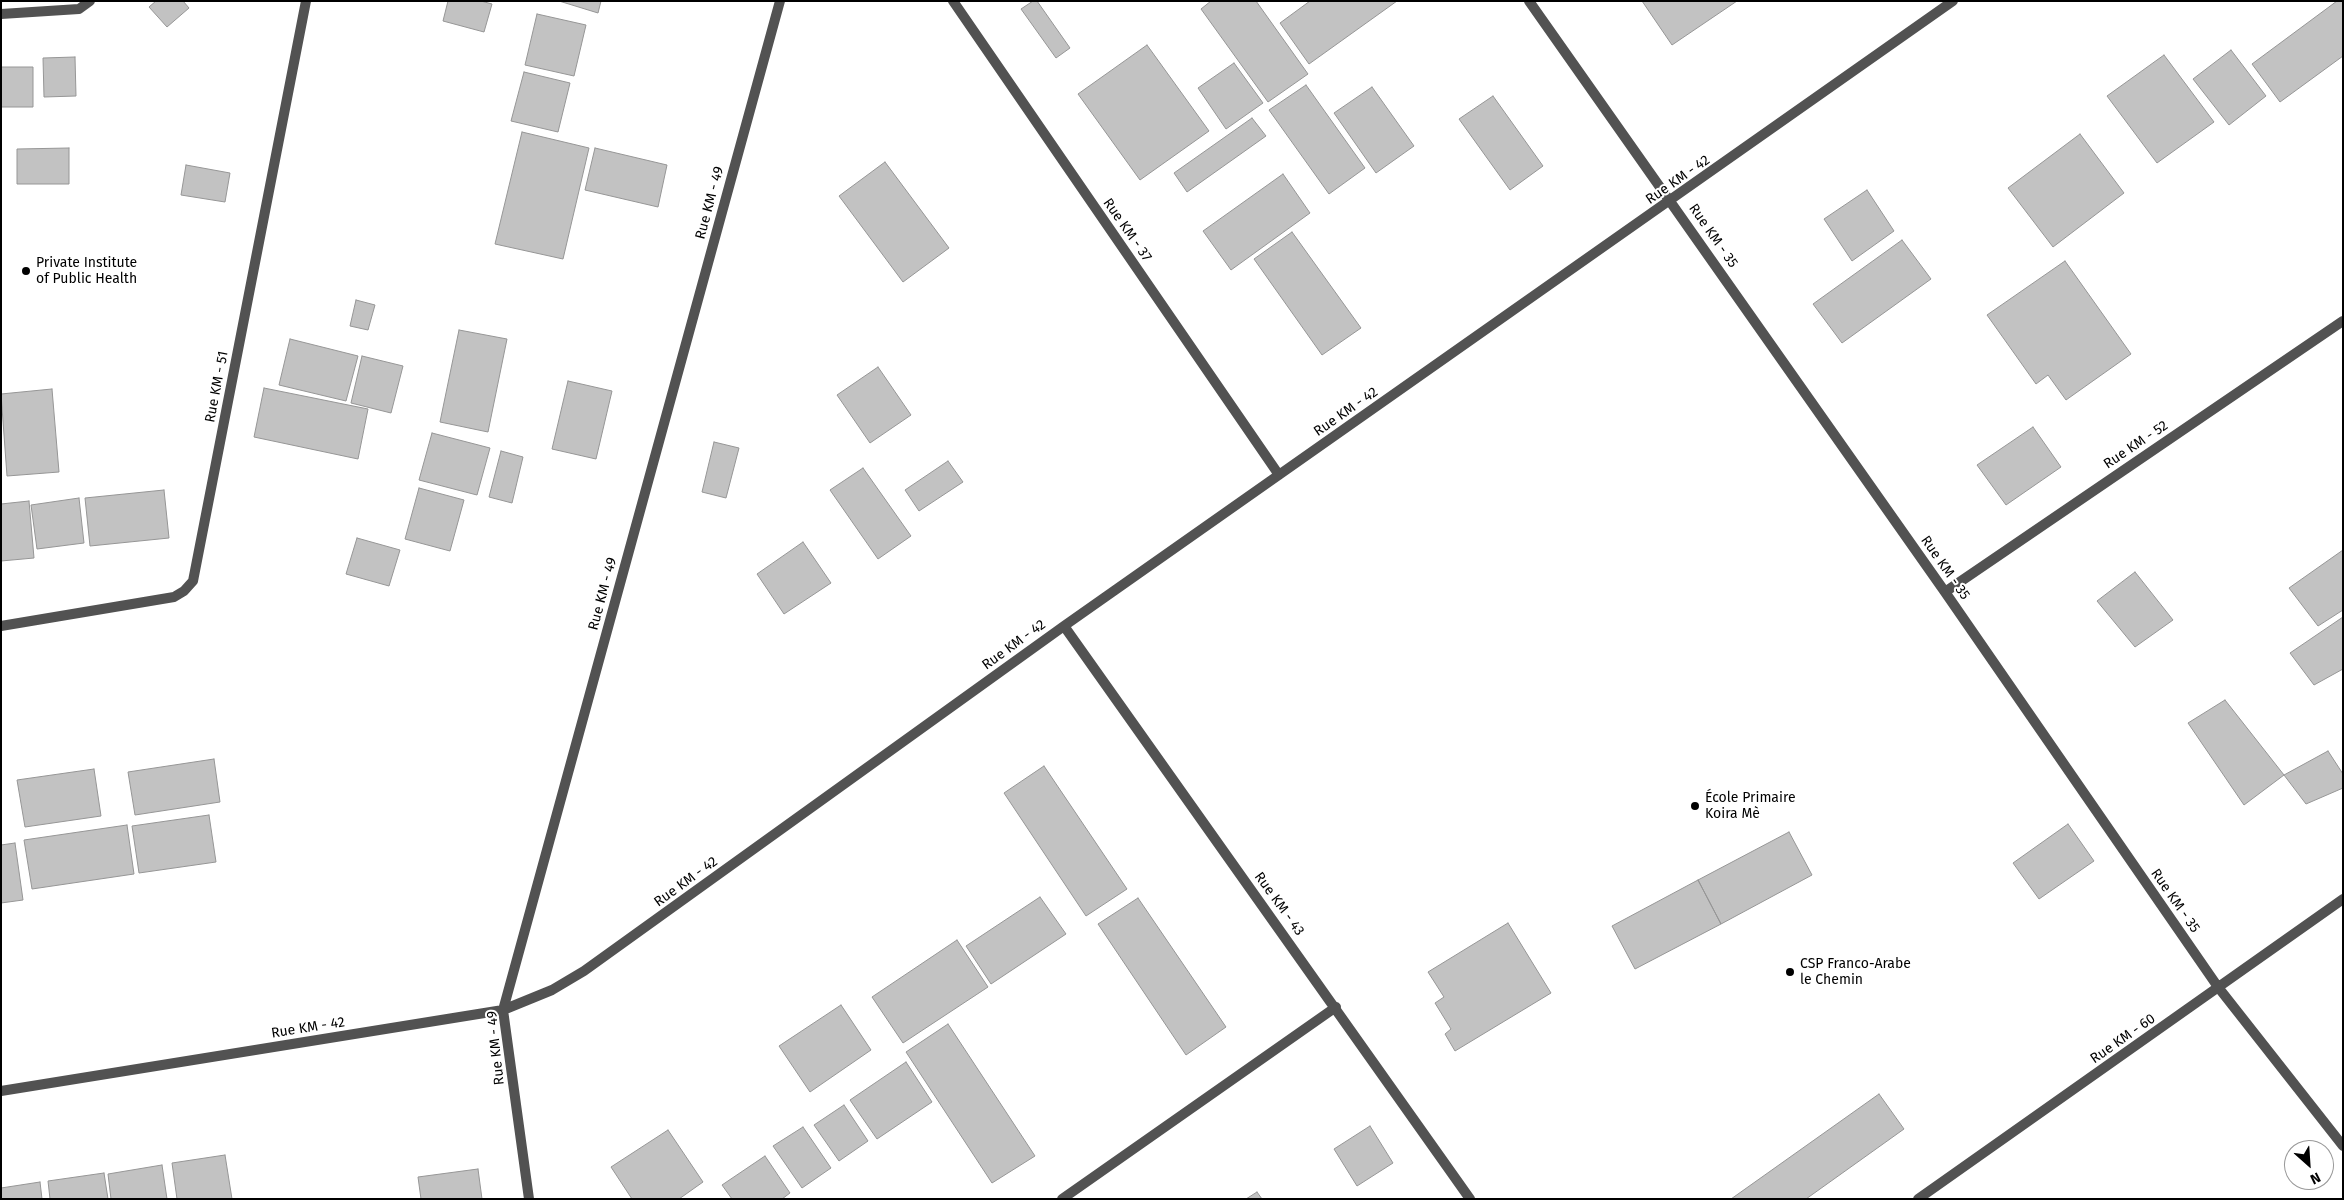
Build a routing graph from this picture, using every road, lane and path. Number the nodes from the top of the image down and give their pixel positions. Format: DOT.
graph roads {
  1 [pos="90,1"];
  2 [pos="306,1"];
  3 [pos="780,1"];
  4 [pos="953,1"];
  5 [pos="1529,1"];
  6 [pos="1953,1"];
  7 [pos="1,14"];
  8 [pos="1672,201"];
  9 [pos="2343,321"];
  10 [pos="1279,475"];
  11 [pos="1945,592"];
  12 [pos="1,626"];
  13 [pos="1064,626"];
  14 [pos="2343,900"];
  15 [pos="2218,987"];
  16 [pos="1336,1007"];
  17 [pos="503,1010"];
  18 [pos="1,1091"];
  19 [pos="2343,1146"];
  20 [pos="529,1199"];
  21 [pos="1062,1199"];
  22 [pos="1470,1199"];
  23 [pos="1918,1199"];
  1 -- 7 [label="street"];
  2 -- 12 [label="street, Rue KM - 51"];
  3 -- 17 [label="street, Rue KM - 49"];
  4 -- 10 [label="street, Rue KM - 37"];
  5 -- 8 [label="street, Rue KM - 35"];
  6 -- 8 [label="street, Rue KM - 42"];
  8 -- 10 [label="street, Rue KM - 42"];
  8 -- 11 [label="street, Rue KM - 35"];
  9 -- 11 [label="street, Rue KM - 52"];
  10 -- 13 [label="street, Rue KM - 42"];
  11 -- 15 [label="street, Rue KM - 35"];
  13 -- 16 [label="street, Rue KM - 43"];
  13 -- 17 [label="street, Rue KM - 42"];
  14 -- 15 [label="street, Rue KM - 60"];
  15 -- 19 [label="street, Rue KM - 35"];
  15 -- 23 [label="street, Rue KM - 60"];
  16 -- 21 [label="street"];
  16 -- 22 [label="street, Rue KM - 43"];
  17 -- 18 [label="street, Rue KM - 42"];
  17 -- 20 [label="street, Rue KM - 49"];
}
